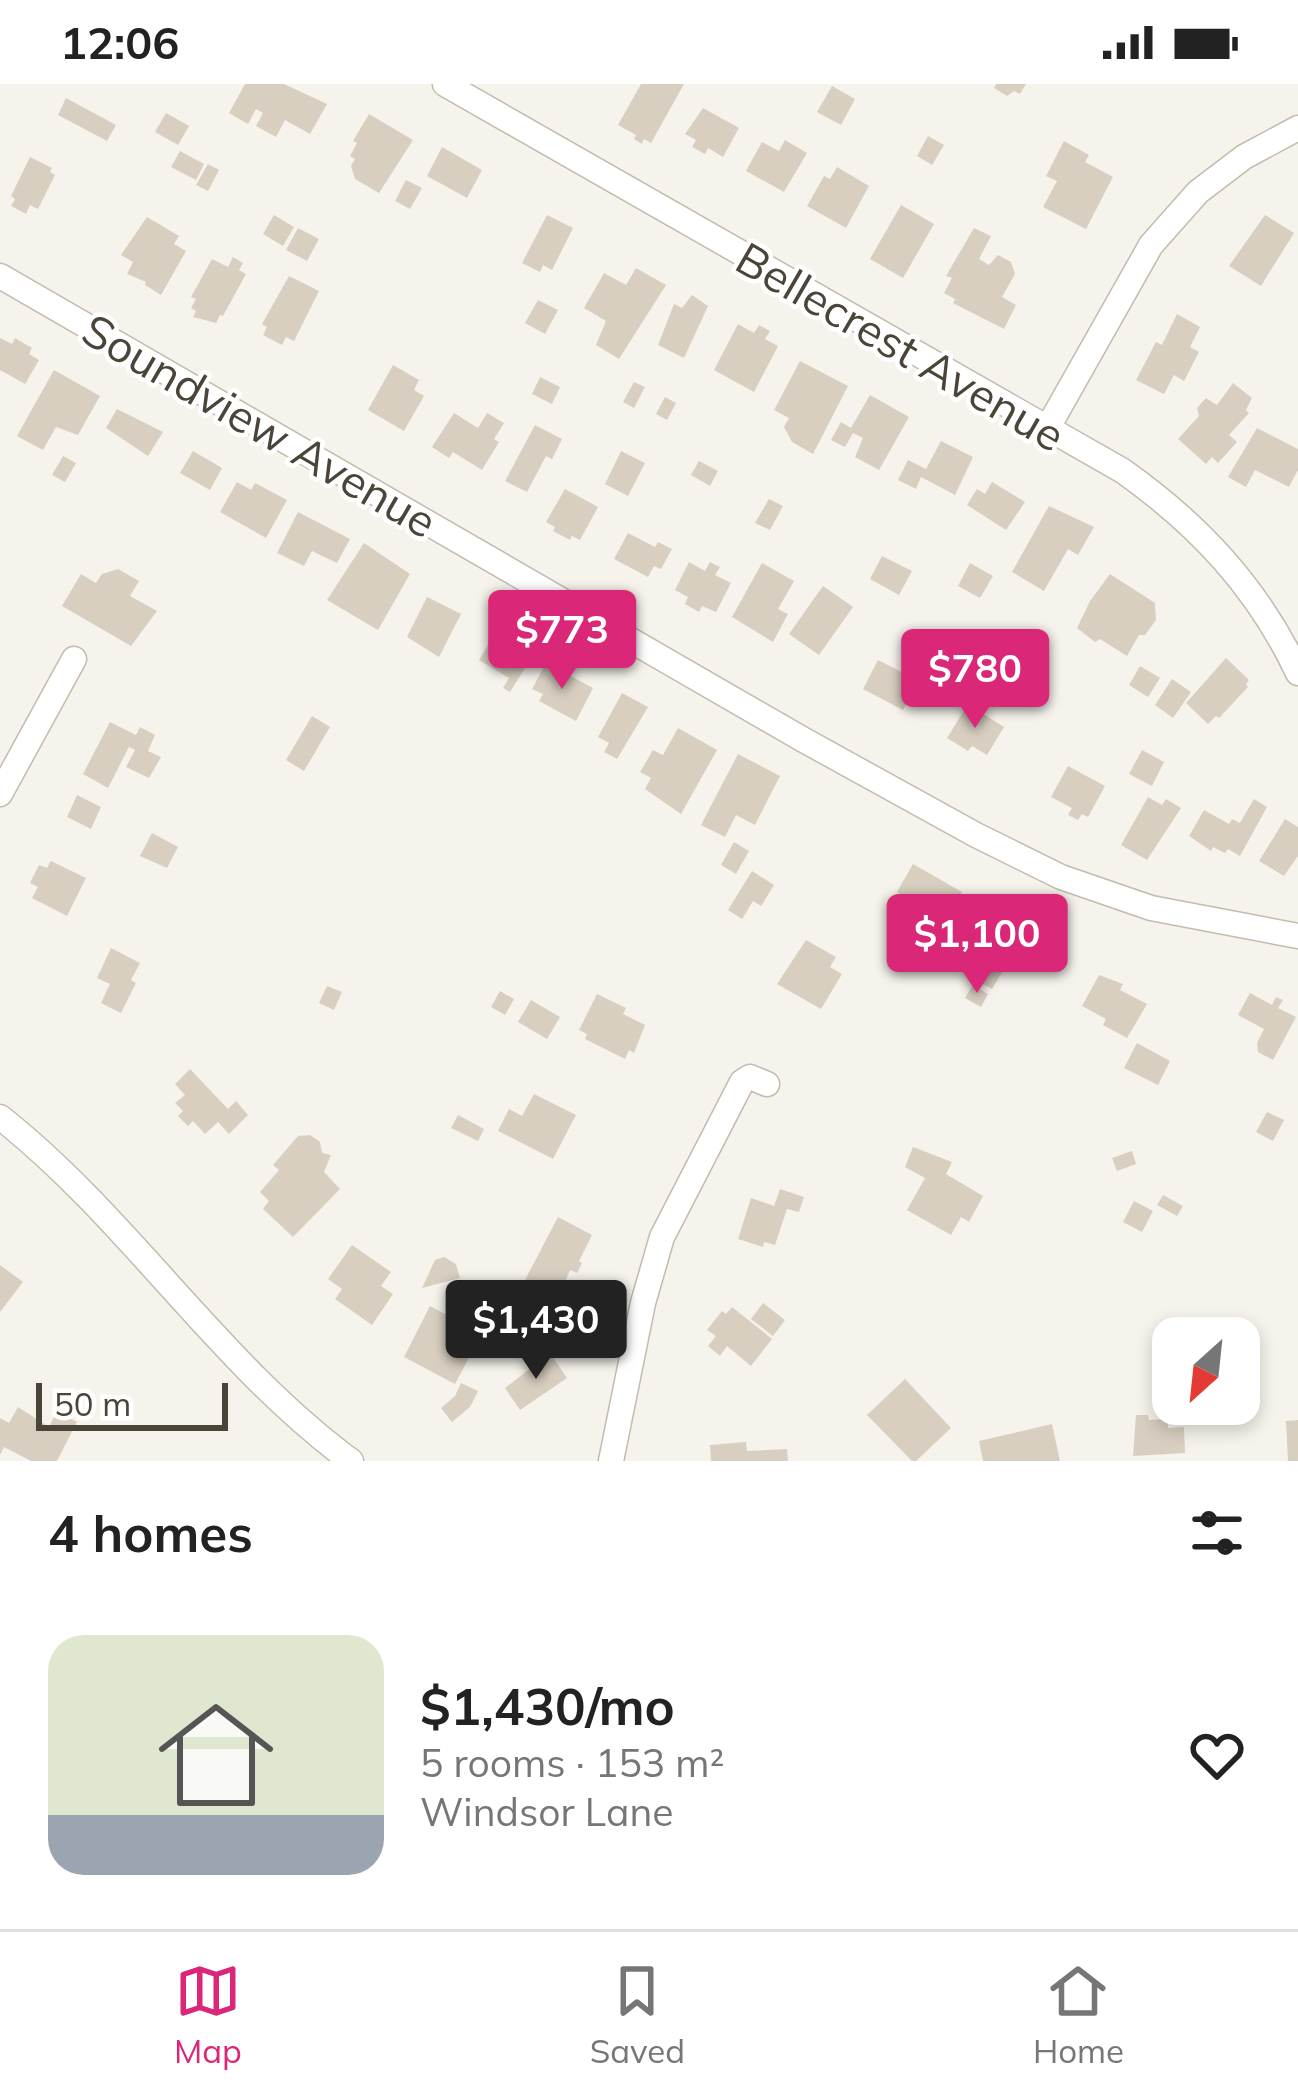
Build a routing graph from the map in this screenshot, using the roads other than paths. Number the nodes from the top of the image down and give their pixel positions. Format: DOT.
graph roads {
  1 [pos="445,84"];
  2 [pos="1298,128"];
  3 [pos="0,276"];
  4 [pos="1047,429"];
  5 [pos="74,659"];
  6 [pos="1298,673"];
  7 [pos="0,794"];
  8 [pos="1298,936"];
  9 [pos="767,1084"];
  10 [pos="0,1118"];
  11 [pos="351,1461"];
  12 [pos="610,1461"];
  1 -- 4 [label="street, Bellecrest Avenue"];
  2 -- 4 [label="street"];
  3 -- 8 [label="street, Soundview Avenue"];
  4 -- 6 [label="street, Bellecrest Avenue"];
  5 -- 7 [label="street"];
  9 -- 12 [label="street"];
  10 -- 11 [label="street"];
}
